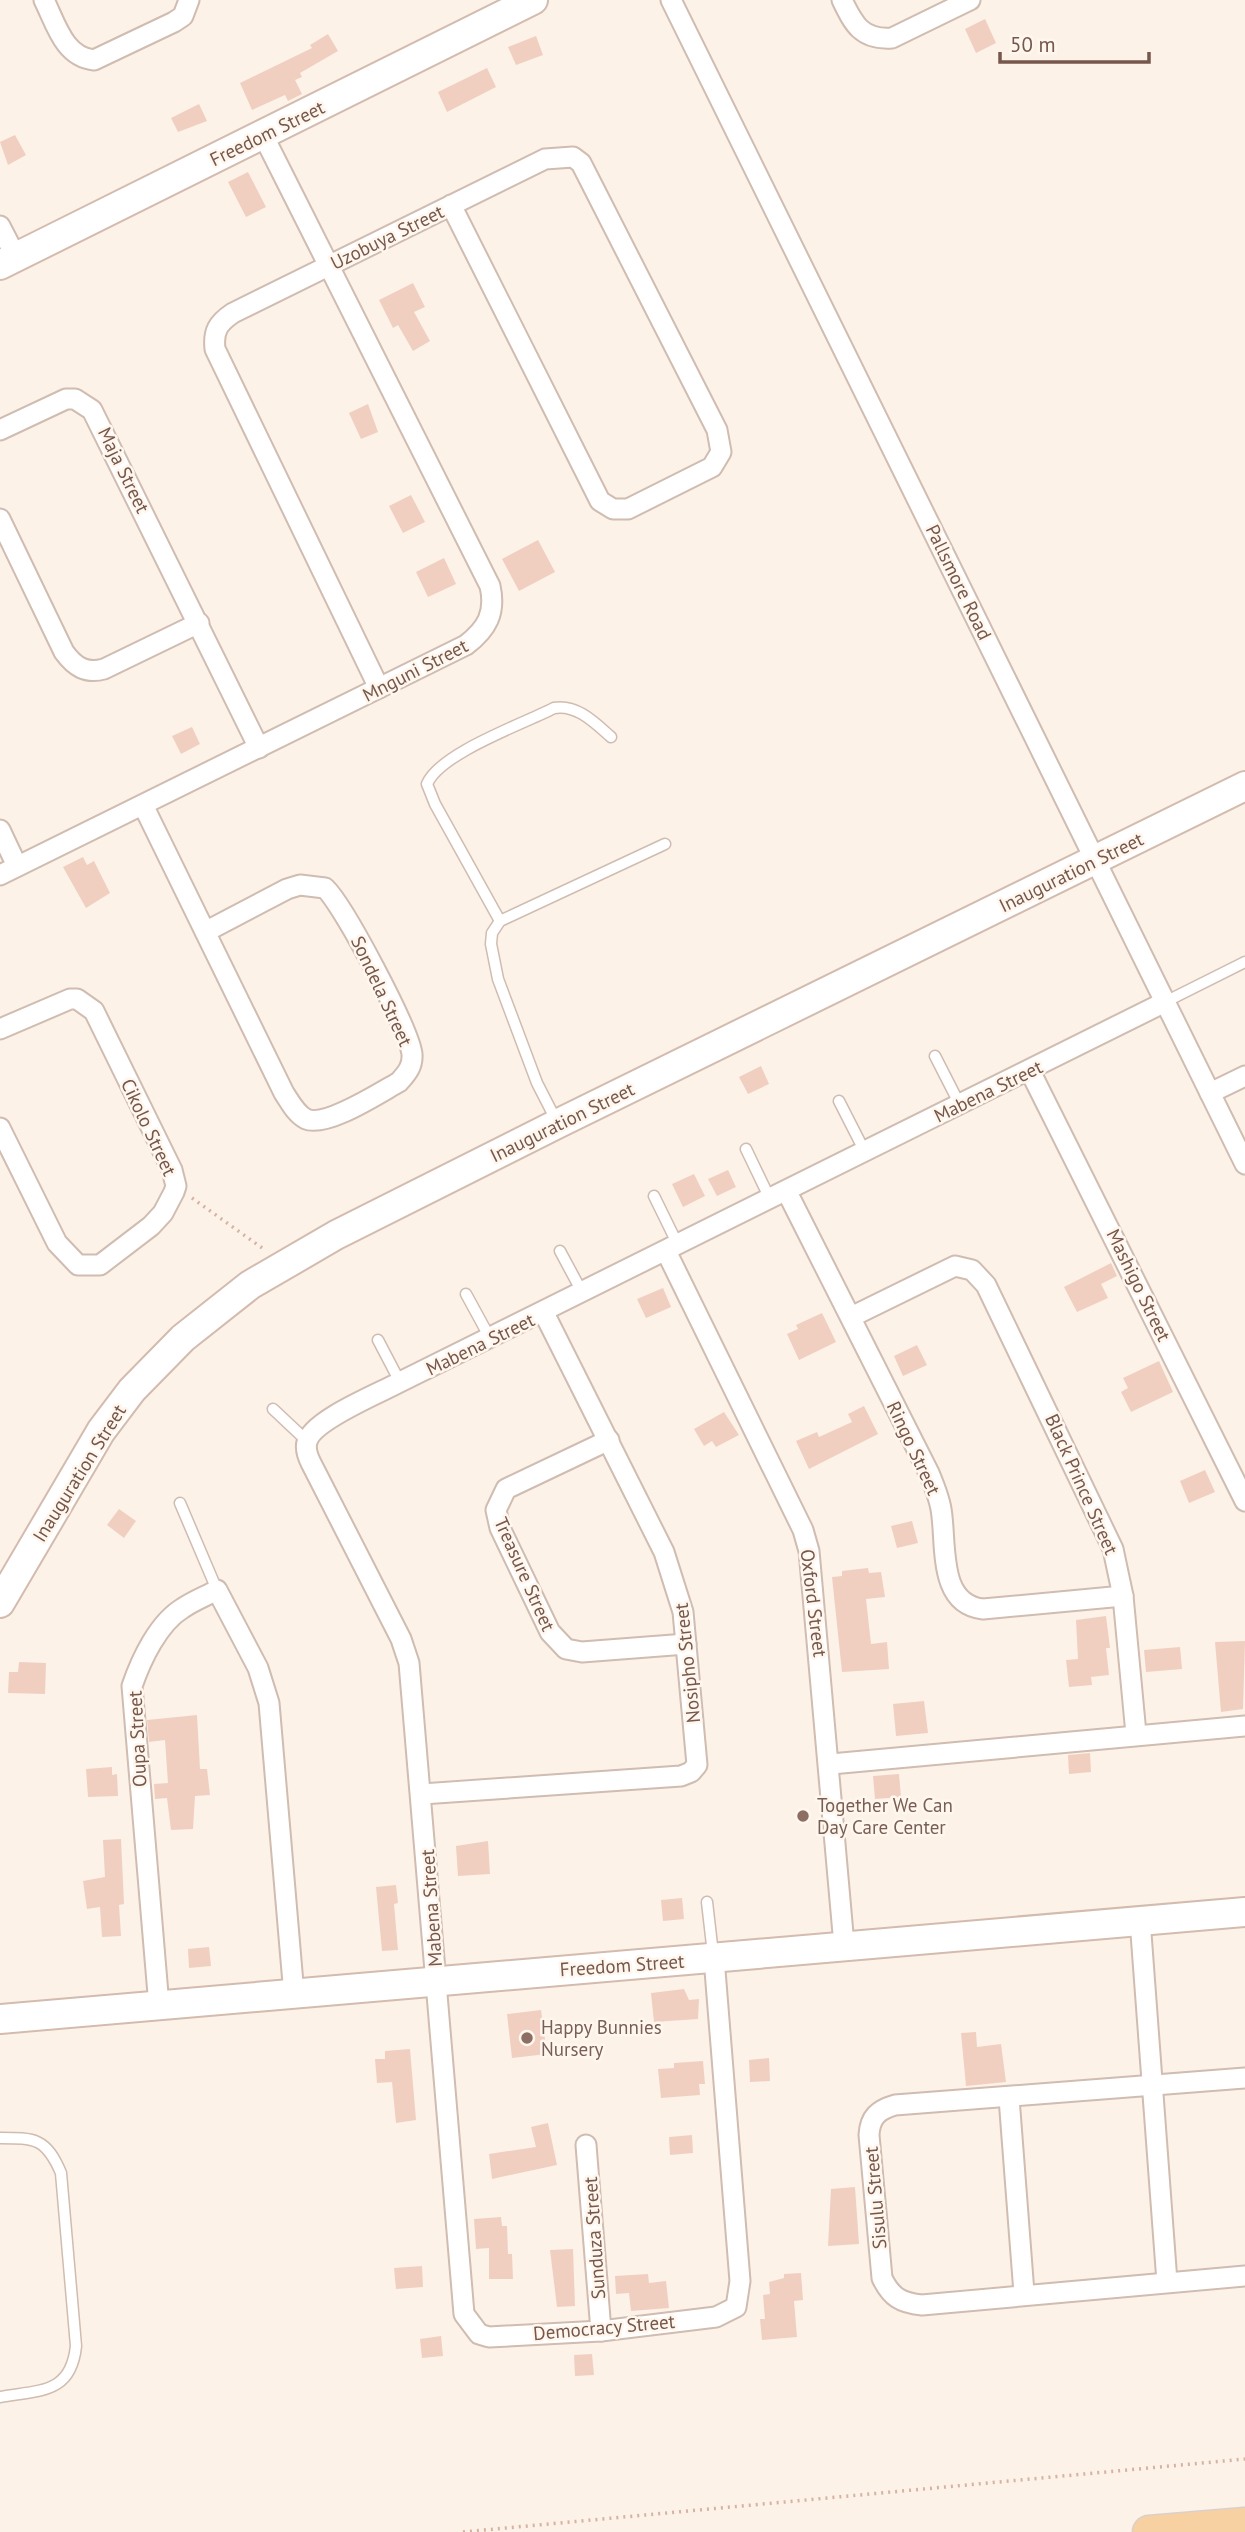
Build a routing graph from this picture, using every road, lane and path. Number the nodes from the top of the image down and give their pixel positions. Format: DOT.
graph roads {
  1 [pos="44,0"];
  2 [pos="188,0"];
  3 [pos="533,0"];
  4 [pos="671,0"];
  5 [pos="842,0"];
  6 [pos="964,1"];
  7 [pos="503,7"];
  8 [pos="263,135"];
  9 [pos="451,205"];
  10 [pos="0,226"];
  11 [pos="8,261"];
  12 [pos="329,266"];
  13 [pos="0,429"];
  14 [pos="0,519"];
  15 [pos="199,623"];
  16 [pos="379,688"];
  17 [pos="611,737"];
  18 [pos="259,748"];
  19 [pos="1245,786"];
  20 [pos="143,806"];
  21 [pos="0,830"];
  22 [pos="665,844"];
  23 [pos="1096,860"];
  24 [pos="8,870"];
  25 [pos="500,921"];
  26 [pos="205,932"];
  27 [pos="1245,962"];
  28 [pos="1165,1002"];
  29 [pos="0,1029"];
  30 [pos="935,1056"];
  31 [pos="1030,1071"];
  32 [pos="1245,1076"];
  33 [pos="1210,1093"];
  34 [pos="839,1101"];
  35 [pos="960,1105"];
  36 [pos="557,1124"];
  37 [pos="0,1128"];
  38 [pos="746,1149"];
  39 [pos="865,1152"];
  40 [pos="1245,1164"];
  41 [pos="176,1186"];
  42 [pos="654,1196"];
  43 [pos="778,1196"];
  44 [pos="672,1248"];
  45 [pos="560,1251"];
  46 [pos="285,1264"];
  47 [pos="582,1292"];
  48 [pos="466,1294"];
  49 [pos="544,1313"];
  50 [pos="851,1317"];
  51 [pos="489,1338"];
  52 [pos="379,1340"];
  53 [pos="400,1382"];
  54 [pos="274,1409"];
  55 [pos="608,1440"];
  56 [pos="307,1441"];
  57 [pos="1245,1501"];
  58 [pos="180,1503"];
  59 [pos="217,1590"];
  60 [pos="1123,1596"];
  61 [pos="0,1603"];
  62 [pos="686,1644"];
  63 [pos="1245,1726"];
  64 [pos="1136,1734"];
  65 [pos="831,1764"];
  66 [pos="422,1794"];
  67 [pos="708,1902"];
  68 [pos="1245,1912"];
  69 [pos="1140,1920"];
  70 [pos="845,1945"];
  71 [pos="714,1958"];
  72 [pos="437,1980"];
  73 [pos="294,1995"];
  74 [pos="159,2006"];
  75 [pos="0,2018"];
  76 [pos="1245,2078"];
  77 [pos="1153,2087"];
  78 [pos="1009,2098"];
  79 [pos="0,2138"];
  80 [pos="586,2145"];
  81 [pos="1245,2276"];
  82 [pos="1167,2282"];
  83 [pos="1024,2294"];
  84 [pos="601,2331"];
  85 [pos="0,2397"];
  86 [pos="1245,2459"];
  87 [pos="1245,2524"];
  88 [pos="463,2532"];
  89 [pos="1149,2532"];
  1 -- 2 [label="street"];
  3 -- 7 [label="street, Freedom Street"];
  4 -- 23 [label="street, Pallsmore Road"];
  5 -- 6 [label="street"];
  7 -- 8 [label="street, Freedom Street"];
  8 -- 11 [label="street, Freedom Street"];
  8 -- 12 [label="street, Mnguni Street"];
  9 -- 9 [label="street, Uzobuya Street"];
  9 -- 12 [label="street, Uzobuya Street"];
  10 -- 11 [label="street"];
  12 -- 16 [label="street, Mnguni Street"];
  12 -- 16 [label="street, Uzobuya Street"];
  13 -- 15 [label="street, Maja Street"];
  14 -- 15 [label="street"];
  15 -- 18 [label="street, Maja Street"];
  16 -- 18 [label="street, Mnguni Street"];
  17 -- 25 [label="lane"];
  18 -- 20 [label="street, Mnguni Street"];
  19 -- 23 [label="street, Inauguration Street"];
  20 -- 24 [label="street, Mnguni Street"];
  20 -- 26 [label="street, Sondela Street"];
  21 -- 24 [label="street"];
  22 -- 25 [label="lane"];
  23 -- 28 [label="street, Pallsmore Road"];
  23 -- 36 [label="street, Inauguration Street"];
  25 -- 36 [label="lane"];
  26 -- 26 [label="street, Sondela Street"];
  27 -- 28 [label="lane"];
  28 -- 31 [label="street, Mabena Street"];
  28 -- 33 [label="street, Pallsmore Road"];
  29 -- 41 [label="street, Cikolo Street"];
  30 -- 35 [label="lane"];
  31 -- 35 [label="street, Mabena Street"];
  31 -- 57 [label="street, Mashigo Street"];
  32 -- 33 [label="street"];
  33 -- 40 [label="street, Pallsmore Road"];
  34 -- 39 [label="lane"];
  35 -- 39 [label="street, Mabena Street"];
  36 -- 46 [label="street, Inauguration Street"];
  37 -- 41 [label="street, Cikolo Street"];
  38 -- 43 [label="lane"];
  39 -- 43 [label="street, Mabena Street"];
  41 -- 46 [label="path"];
  42 -- 44 [label="lane"];
  43 -- 44 [label="street, Mabena Street"];
  43 -- 50 [label="street, Ringo Street"];
  44 -- 47 [label="street, Mabena Street"];
  44 -- 65 [label="street, Oxford Street"];
  45 -- 47 [label="lane"];
  46 -- 61 [label="street, Inauguration Street"];
  47 -- 49 [label="street, Mabena Street"];
  48 -- 51 [label="lane"];
  49 -- 51 [label="street, Mabena Street"];
  49 -- 55 [label="street, Nosipho Street"];
  50 -- 60 [label="street, Ringo Street"];
  50 -- 60 [label="street, Black Prince Street"];
  51 -- 53 [label="street, Mabena Street"];
  52 -- 53 [label="lane"];
  53 -- 56 [label="street, Mabena Street"];
  54 -- 56 [label="lane"];
  55 -- 62 [label="street, Nosipho Street"];
  55 -- 62 [label="street, Treasure Street"];
  56 -- 66 [label="street, Mabena Street"];
  58 -- 59 [label="lane"];
  59 -- 73 [label="street"];
  59 -- 74 [label="street, Oupa Street"];
  60 -- 64 [label="street, Black Prince Street"];
  62 -- 66 [label="street, Nosipho Street"];
  63 -- 64 [label="street"];
  64 -- 65 [label="street"];
  65 -- 70 [label="street, Oxford Street"];
  66 -- 72 [label="street, Mabena Street"];
  67 -- 71 [label="lane"];
  68 -- 69 [label="street, Freedom Street"];
  69 -- 70 [label="street, Freedom Street"];
  69 -- 77 [label="street"];
  70 -- 71 [label="street, Freedom Street"];
  71 -- 72 [label="street, Freedom Street"];
  71 -- 84 [label="street, Democracy Street"];
  72 -- 73 [label="street, Freedom Street"];
  72 -- 84 [label="street, Democracy Street"];
  73 -- 74 [label="street, Freedom Street"];
  74 -- 75 [label="street, Freedom Street"];
  76 -- 77 [label="street, Sisulu Street"];
  77 -- 78 [label="street, Sisulu Street"];
  77 -- 82 [label="street"];
  78 -- 83 [label="street"];
  78 -- 83 [label="street, Sisulu Street"];
  79 -- 85 [label="lane"];
  80 -- 84 [label="street, Sunduza Street"];
  81 -- 82 [label="street, Sisulu Street"];
  82 -- 83 [label="street, Sisulu Street"];
  86 -- 88 [label="path"];
  87 -- 89 [label="main road"];
}
